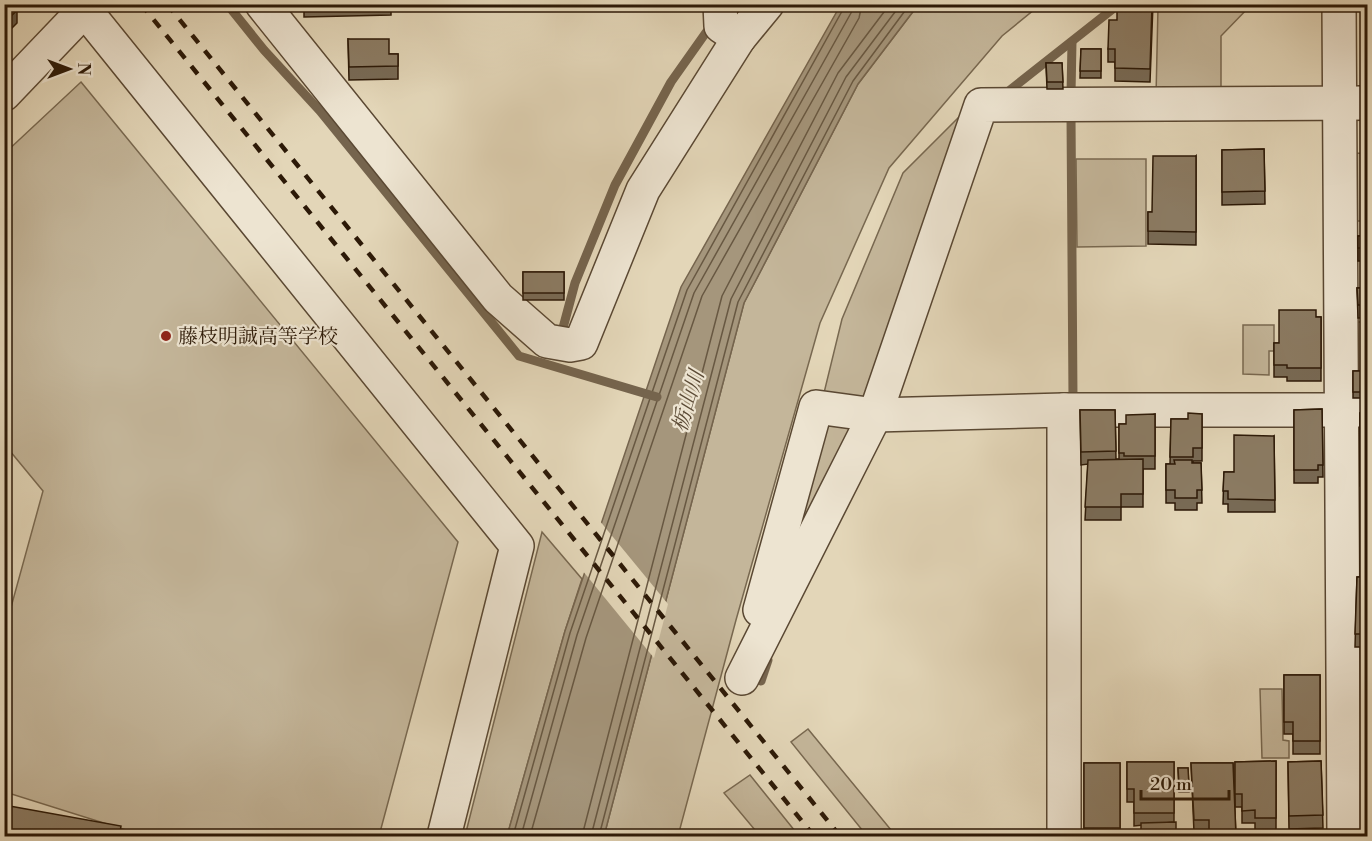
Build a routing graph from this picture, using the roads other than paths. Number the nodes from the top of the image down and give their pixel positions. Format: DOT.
graph roads {
  1 [pos="262,4"];
  2 [pos="767,4"];
  3 [pos="1339,4"];
  4 [pos="85,6"];
  5 [pos="727,23"];
  6 [pos="4,94"];
  7 [pos="1353,103"];
  8 [pos="1353,240"];
  9 [pos="1064,410"];
  10 [pos="1353,410"];
  11 [pos="874,415"];
  12 [pos="444,837"];
  13 [pos="1064,837"];
  14 [pos="1344,837"];
  1 -- 5 [label="street"];
  2 -- 5 [label="street"];
  3 -- 7 [label="street"];
  4 -- 6 [label="street"];
  4 -- 12 [label="street"];
  7 -- 8 [label="street"];
  7 -- 11 [label="street"];
  8 -- 10 [label="street"];
  9 -- 10 [label="street"];
  9 -- 11 [label="street"];
  9 -- 13 [label="street"];
  10 -- 14 [label="street"];
  11 -- 11 [label="street"];
}
